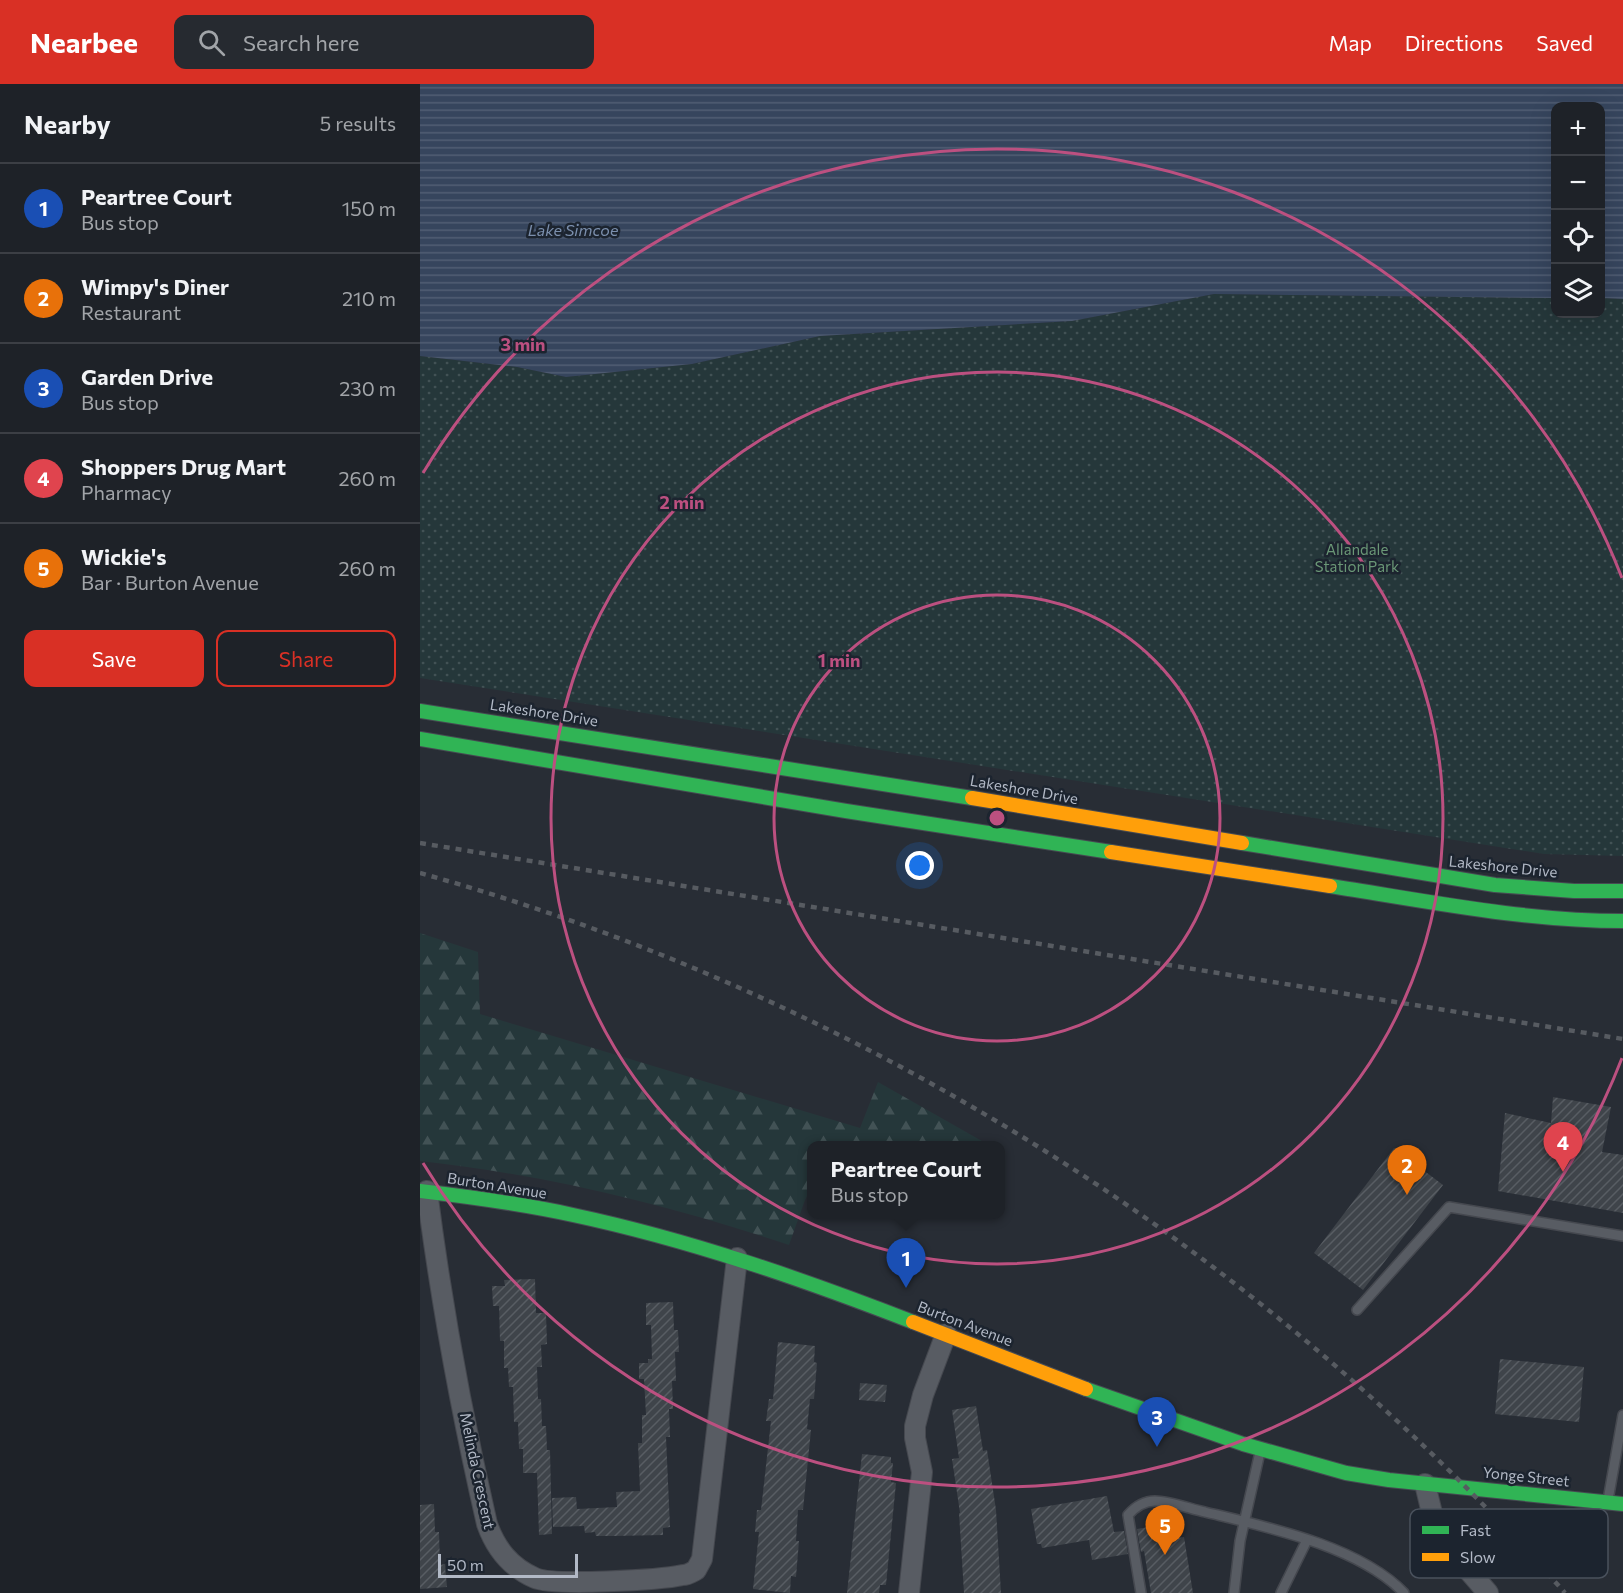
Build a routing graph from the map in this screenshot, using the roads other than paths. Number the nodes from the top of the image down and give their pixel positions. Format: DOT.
graph roads {
  1 [pos="420,711"];
  2 [pos="420,740"];
  3 [pos="1623,891"];
  4 [pos="1623,921"];
  5 [pos="423,1191"];
  6 [pos="1623,1236"];
  7 [pos="737,1258"];
  8 [pos="1358,1310"];
  9 [pos="946,1334"];
  10 [pos="1623,1415"];
  11 [pos="1260,1449"];
  12 [pos="1425,1484"];
  13 [pos="1608,1502"];
  14 [pos="1623,1504"];
  15 [pos="1431,1509"];
  16 [pos="1245,1522"];
  17 [pos="1307,1540"];
  18 [pos="1475,1578"];
  19 [pos="1401,1592"];
  20 [pos="909,1593"];
  21 [pos="1141,1593"];
  22 [pos="1234,1593"];
  23 [pos="1281,1593"];
  24 [pos="1488,1593"];
  1 -- 3 [label="main road, Lakeshore Drive"];
  2 -- 4 [label="main road"];
  5 -- 7 [label="main road, Burton Avenue"];
  5 -- 7 [label="street, Melinda Crescent"];
  6 -- 8 [label="lane"];
  7 -- 9 [label="main road, Burton Avenue"];
  9 -- 11 [label="main road, Burton Avenue"];
  9 -- 20 [label="street"];
  10 -- 13 [label="lane"];
  11 -- 12 [label="main road, Burton Avenue"];
  11 -- 16 [label="lane"];
  12 -- 13 [label="main road, Yonge Street"];
  12 -- 15 [label="street"];
  13 -- 14 [label="main road, Yonge Street"];
  16 -- 17 [label="lane"];
  16 -- 21 [label="lane"];
  16 -- 22 [label="lane"];
  17 -- 19 [label="lane"];
  17 -- 23 [label="lane"];
  18 -- 24 [label="street"];
}
